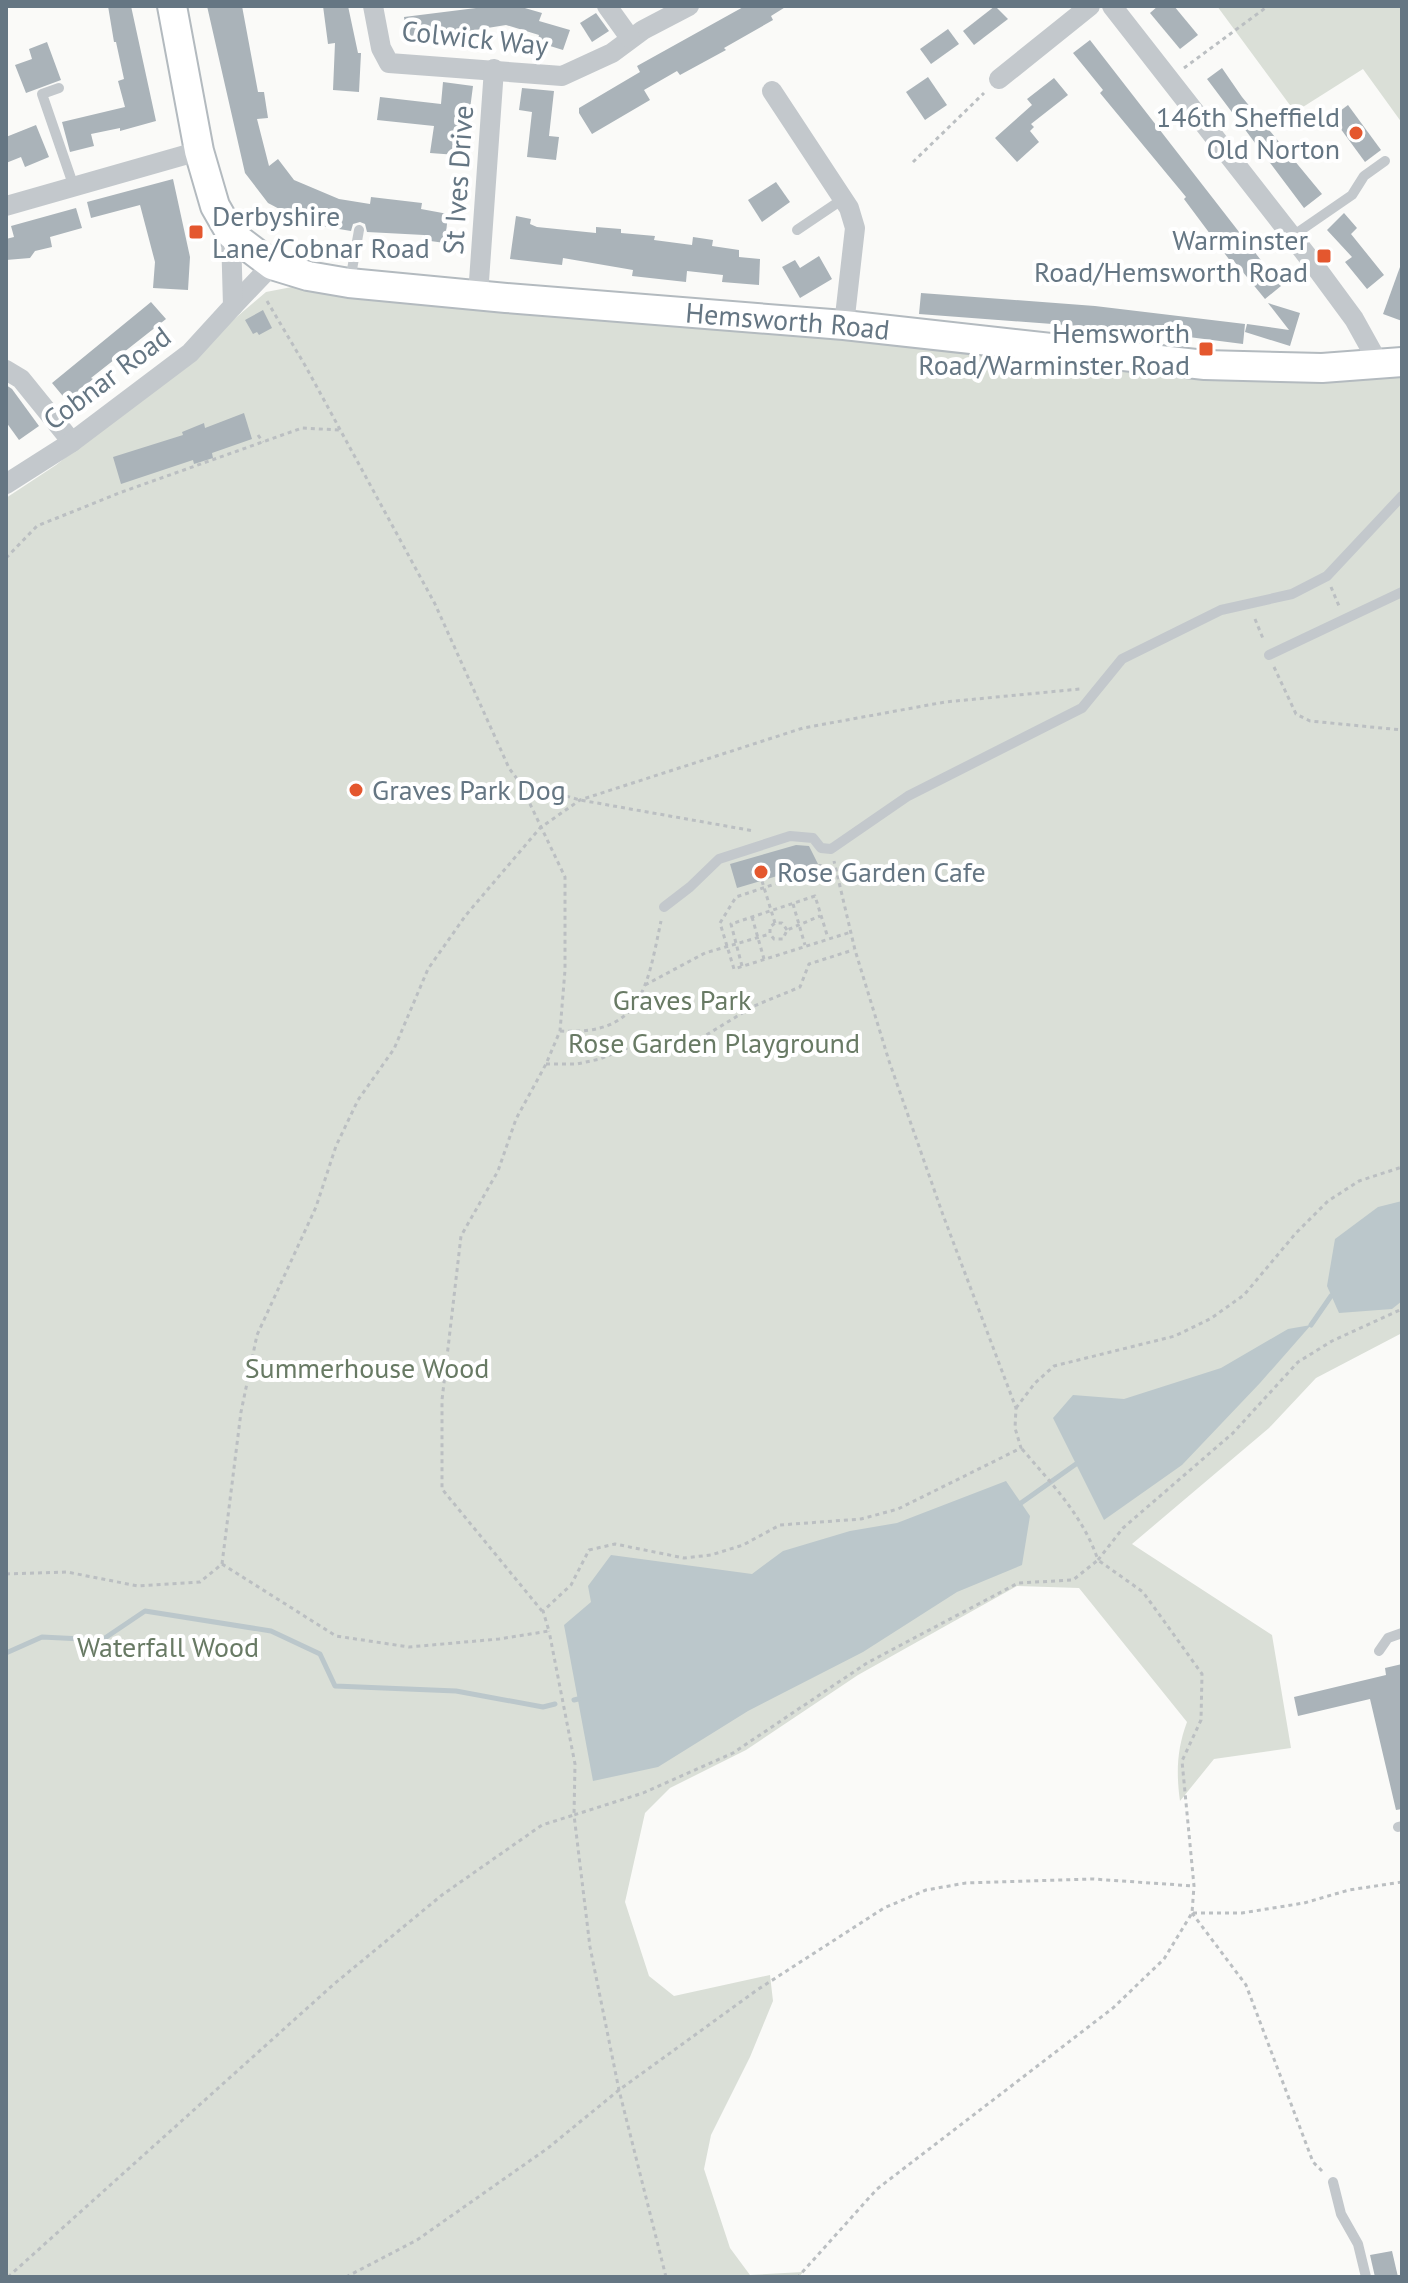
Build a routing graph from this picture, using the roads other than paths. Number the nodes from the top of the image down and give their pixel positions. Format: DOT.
graph roads {
  1 [pos="172,6"];
  2 [pos="373,6"];
  3 [pos="607,6"];
  4 [pos="689,6"];
  5 [pos="1090,6"];
  6 [pos="1112,6"];
  7 [pos="630,38"];
  8 [pos="494,69"];
  9 [pos="999,79"];
  10 [pos="59,88"];
  11 [pos="772,91"];
  12 [pos="199,151"];
  13 [pos="1385,161"];
  14 [pos="74,187"];
  15 [pos="843,199"];
  16 [pos="6,206"];
  17 [pos="359,230"];
  18 [pos="797,230"];
  19 [pos="231,234"];
  20 [pos="1291,237"];
  21 [pos="264,274"];
  22 [pos="349,283"];
  23 [pos="478,295"];
  24 [pos="233,306"];
  25 [pos="844,325"];
  26 [pos="1391,363"];
  27 [pos="6,370"];
  28 [pos="72,442"];
  29 [pos="6,484"];
  30 [pos="1402,496"];
  31 [pos="1402,592"];
  32 [pos="1269,655"];
  33 [pos="664,907"];
  34 [pos="1402,1633"];
  35 [pos="1379,1651"];
  36 [pos="1333,2182"];
  37 [pos="1366,2277"];
  1 -- 12 [label="street"];
  2 -- 8 [label="street, Colwick Way"];
  3 -- 7 [label="street"];
  4 -- 7 [label="street, Colwick Way"];
  5 -- 9 [label="street"];
  6 -- 20 [label="street"];
  7 -- 8 [label="street, Colwick Way"];
  8 -- 23 [label="street, St Ives Drive"];
  10 -- 14 [label="lane"];
  11 -- 15 [label="street"];
  12 -- 14 [label="street"];
  12 -- 19 [label="street"];
  13 -- 20 [label="lane"];
  14 -- 16 [label="street"];
  15 -- 18 [label="lane"];
  15 -- 25 [label="street"];
  17 -- 22 [label="lane"];
  19 -- 21 [label="street"];
  19 -- 24 [label="street"];
  20 -- 26 [label="street"];
  21 -- 22 [label="street, Hemsworth Road"];
  21 -- 24 [label="street, Cobnar Road"];
  22 -- 23 [label="street, Hemsworth Road"];
  23 -- 25 [label="street, Hemsworth Road"];
  24 -- 28 [label="street, Cobnar Road"];
  25 -- 26 [label="street, Hemsworth Road"];
  27 -- 28 [label="street"];
  28 -- 29 [label="street, Cobnar Road"];
  30 -- 33 [label="lane"];
  31 -- 32 [label="lane"];
  34 -- 35 [label="lane"];
  36 -- 37 [label="lane"];
}
